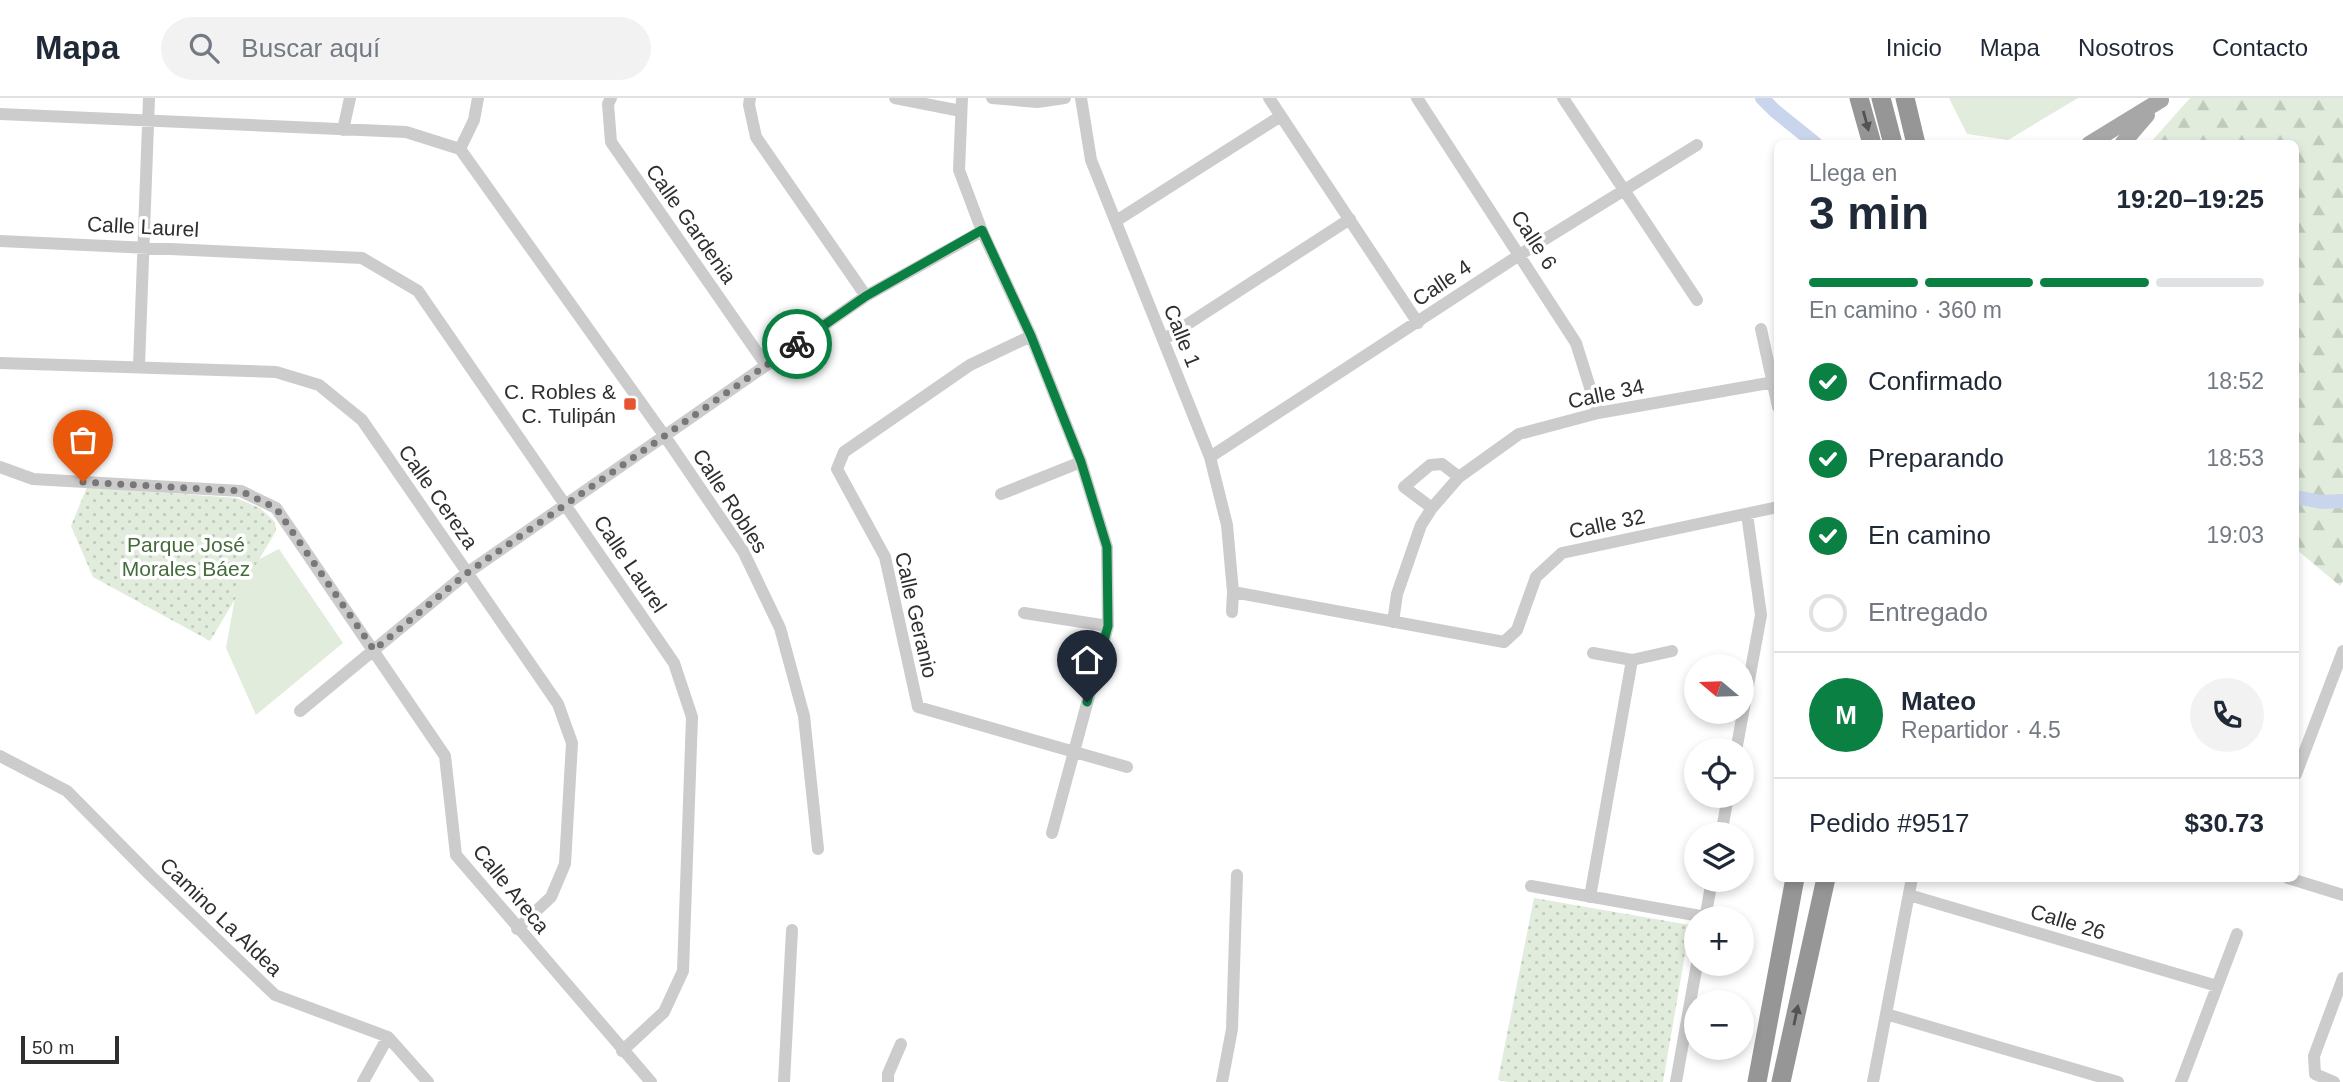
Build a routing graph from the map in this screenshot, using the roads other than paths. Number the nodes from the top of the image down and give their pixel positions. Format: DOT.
graph roads {
  1 [pos="149,98"];
  2 [pos="350,98"];
  3 [pos="478,98"];
  4 [pos="611,98"];
  5 [pos="750,98"];
  6 [pos="895,98"];
  7 [pos="992,98"];
  8 [pos="1065,98"];
  9 [pos="1081,98"];
  10 [pos="1269,98"];
  11 [pos="1418,98"];
  12 [pos="1563,98"];
  13 [pos="1860,98"];
  14 [pos="1881,98"];
  15 [pos="1905,98"];
  16 [pos="2162,99"];
  17 [pos="961,104"];
  18 [pos="0,114"];
  19 [pos="1281,116"];
  20 [pos="149,122"];
  21 [pos="1913,124"];
  22 [pos="343,130"];
  23 [pos="1871,140"];
  24 [pos="1892,140"];
  25 [pos="1915,140"];
  26 [pos="1921,140"];
  27 [pos="2095,140"];
  28 [pos="2126,140"];
  29 [pos="1697,145"];
  30 [pos="460,149"];
  31 [pos="1624,190"];
  32 [pos="1350,219"];
  33 [pos="1116,221"];
  34 [pos="982,230"];
  35 [pos="0,241"];
  36 [pos="143,246"];
  37 [pos="1521,254"];
  38 [pos="866,296"];
  39 [pos="1697,300"];
  40 [pos="1418,323"];
  41 [pos="1761,329"];
  42 [pos="1031,336"];
  43 [pos="1163,340"];
  44 [pos="0,363"];
  45 [pos="766,365"];
  46 [pos="139,366"];
  47 [pos="1774,382"];
  48 [pos="1598,413"];
  49 [pos="664,435"];
  50 [pos="1210,457"];
  51 [pos="1081,462"];
  52 [pos="0,467"];
  53 [pos="1459,477"];
  54 [pos="1001,494"];
  55 [pos="566,504"];
  56 [pos="1432,508"];
  57 [pos="1774,508"];
  58 [pos="1747,514"];
  59 [pos="467,573"];
  60 [pos="1233,592"];
  61 [pos="1232,612"];
  62 [pos="1024,613"];
  63 [pos="1393,622"];
  64 [pos="1108,626"];
  65 [pos="374,650"];
  66 [pos="1672,651"];
  67 [pos="2343,651"];
  68 [pos="1594,653"];
  69 [pos="1632,660"];
  70 [pos="300,710"];
  71 [pos="1738,738"];
  72 [pos="1073,753"];
  73 [pos="0,756"];
  74 [pos="2299,766"];
  75 [pos="1128,767"];
  76 [pos="1052,833"];
  77 [pos="818,849"];
  78 [pos="1237,875"];
  79 [pos="2299,881"];
  80 [pos="1794,882"];
  81 [pos="1824,882"];
  82 [pos="1911,882"];
  83 [pos="1531,886"];
  84 [pos="1909,895"];
  85 [pos="2343,895"];
  86 [pos="1590,897"];
  87 [pos="1684,914"];
  88 [pos="517,929"];
  89 [pos="792,930"];
  90 [pos="2237,934"];
  91 [pos="1695,976"];
  92 [pos="2343,978"];
  93 [pos="2217,986"];
  94 [pos="1886,1014"];
  95 [pos="388,1037"];
  96 [pos="901,1044"];
  97 [pos="622,1051"];
  98 [pos="363,1082"];
  99 [pos="428,1082"];
  100 [pos="651,1082"];
  101 [pos="784,1082"];
  102 [pos="888,1082"];
  103 [pos="1222,1082"];
  104 [pos="1676,1082"];
  105 [pos="1757,1082"];
  106 [pos="1782,1082"];
  107 [pos="1874,1082"];
  108 [pos="2118,1082"];
  109 [pos="2181,1082"];
  110 [pos="2334,1082"];
  1 -- 20 [label="street"];
  2 -- 22 [label="street"];
  3 -- 30 [label="street"];
  4 -- 45 [label="street, Calle Gardenia"];
  5 -- 38 [label="street"];
  6 -- 17 [label="street"];
  7 -- 8 [label="street"];
  9 -- 33 [label="street, Calle 1"];
  10 -- 19 [label="street"];
  11 -- 37 [label="street, Calle 6"];
  12 -- 31 [label="street"];
  13 -- 23 [label="highway, one-way"];
  14 -- 24 [label="highway"];
  15 -- 21 [label="highway"];
  16 -- 27 [label="main road"];
  16 -- 28 [label="main road"];
  17 -- 34 [label="street"];
  18 -- 20 [label="street"];
  19 -- 32 [label="street"];
  19 -- 33 [label="street"];
  20 -- 22 [label="street"];
  20 -- 36 [label="street"];
  21 -- 25 [label="highway"];
  21 -- 26 [label="highway"];
  22 -- 30 [label="street"];
  29 -- 31 [label="street, Calle 4"];
  30 -- 49 [label="street, Calle Robles"];
  31 -- 37 [label="street, Calle 4"];
  31 -- 39 [label="street"];
  32 -- 40 [label="street"];
  32 -- 43 [label="street"];
  33 -- 43 [label="street, Calle 1"];
  34 -- 38 [label="street"];
  34 -- 42 [label="street"];
  35 -- 36 [label="street, Calle Laurel"];
  36 -- 46 [label="street"];
  36 -- 55 [label="street, Calle Laurel"];
  37 -- 40 [label="street, Calle 4"];
  37 -- 48 [label="street, Calle 6"];
  38 -- 45 [label="street"];
  40 -- 50 [label="street, Calle 4"];
  41 -- 47 [label="street"];
  42 -- 51 [label="street"];
  42 -- 72 [label="street, Calle Geranio"];
  43 -- 50 [label="street, Calle 1"];
  44 -- 46 [label="street, Calle Cereza"];
  45 -- 49 [label="street"];
  46 -- 59 [label="street, Calle Cereza"];
  47 -- 48 [label="street, Calle 34"];
  48 -- 53 [label="street, Calle 34"];
  49 -- 55 [label="street"];
  49 -- 77 [label="street, Calle Robles"];
  50 -- 60 [label="street, Calle 1"];
  51 -- 54 [label="street"];
  51 -- 64 [label="street"];
  52 -- 65 [label="street, Calle Areca"];
  53 -- 56 [label="street, Calle 34"];
  53 -- 56 [label="street"];
  55 -- 59 [label="street"];
  55 -- 97 [label="street, Calle Laurel"];
  56 -- 63 [label="street, Calle 34"];
  57 -- 58 [label="street"];
  58 -- 63 [label="street, Calle 32"];
  58 -- 71 [label="street"];
  59 -- 65 [label="street"];
  59 -- 88 [label="street, Calle Cereza"];
  60 -- 61 [label="street, Calle 1"];
  60 -- 63 [label="street"];
  62 -- 64 [label="street"];
  64 -- 72 [label="street"];
  65 -- 70 [label="street"];
  65 -- 88 [label="street, Calle Areca"];
  66 -- 69 [label="street"];
  67 -- 74 [label="street"];
  68 -- 69 [label="street"];
  69 -- 86 [label="street"];
  72 -- 75 [label="street, Calle Geranio"];
  72 -- 76 [label="street"];
  73 -- 95 [label="street, Camino La Aldea"];
  78 -- 103 [label="street"];
  79 -- 85 [label="street"];
  80 -- 105 [label="highway"];
  106 -- 81 [label="highway, one-way"];
  82 -- 84 [label="street"];
  83 -- 86 [label="street"];
  84 -- 93 [label="street, Calle 26"];
  84 -- 94 [label="street"];
  86 -- 87 [label="street"];
  88 -- 97 [label="street, Calle Areca"];
  89 -- 101 [label="street"];
  90 -- 93 [label="street"];
  91 -- 104 [label="street"];
  92 -- 110 [label="street"];
  93 -- 109 [label="street"];
  94 -- 107 [label="street"];
  94 -- 108 [label="street"];
  95 -- 98 [label="street"];
  95 -- 99 [label="street, Camino La Aldea"];
  96 -- 102 [label="street"];
  97 -- 100 [label="street, Calle Areca"];
}
